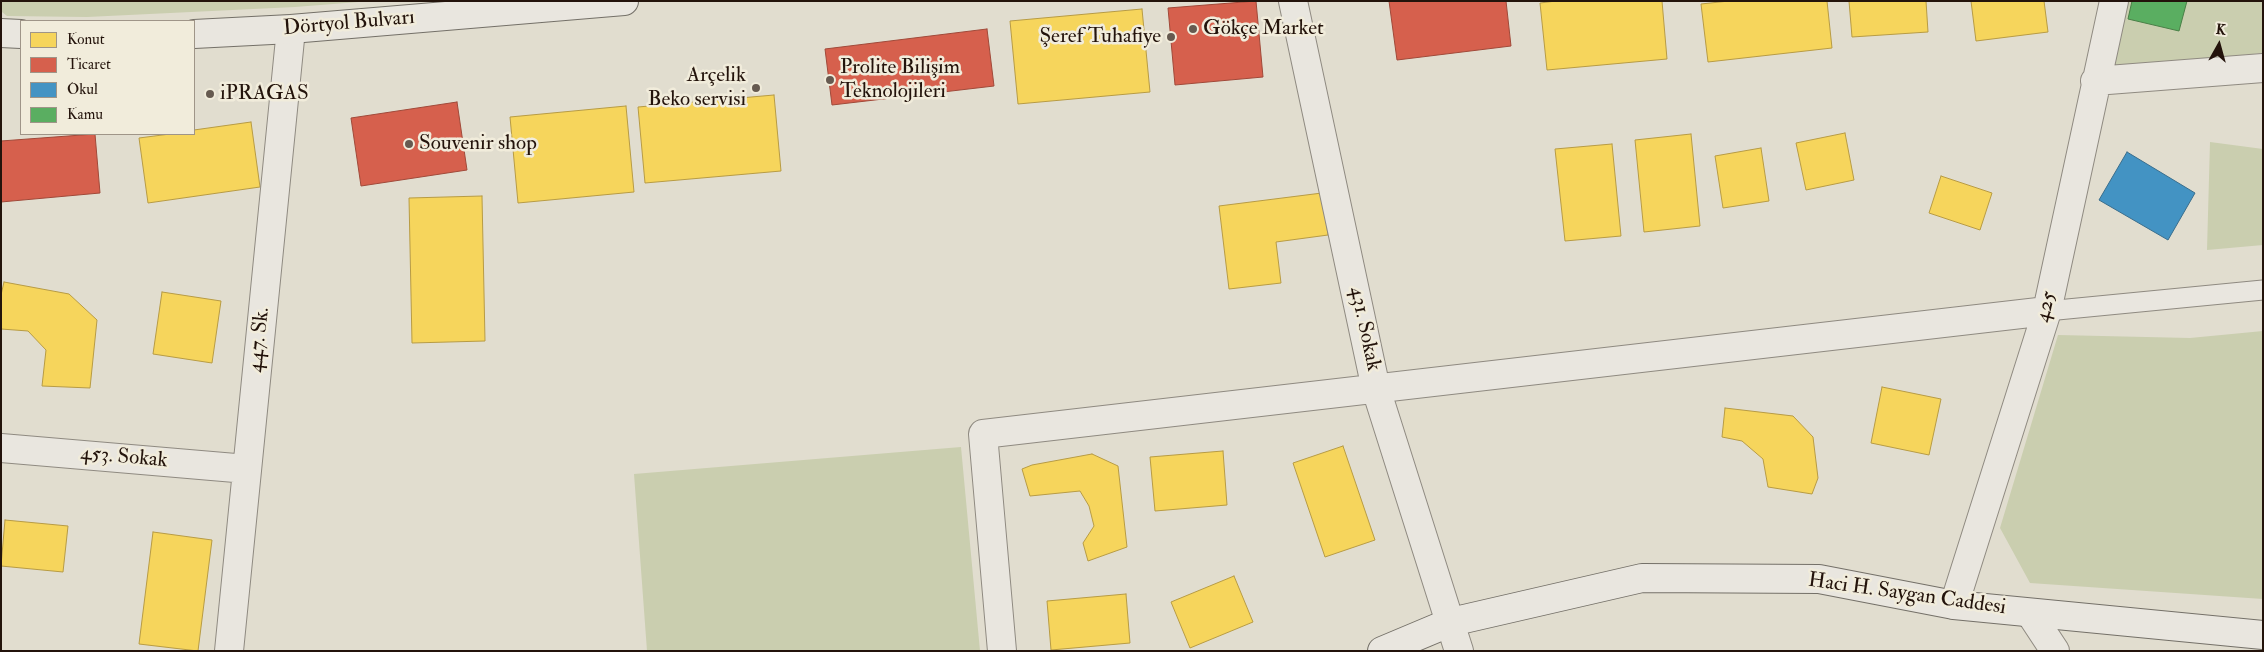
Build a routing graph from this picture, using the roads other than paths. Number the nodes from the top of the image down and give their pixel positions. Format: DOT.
graph roads {
  1 [pos="624,1"];
  2 [pos="1293,1"];
  3 [pos="2114,1"];
  4 [pos="291,29"];
  5 [pos="1,33"];
  6 [pos="20,34"];
  7 [pos="195,34"];
  8 [pos="2263,68"];
  9 [pos="2095,81"];
  10 [pos="2263,290"];
  11 [pos="2047,311"];
  12 [pos="1376,388"];
  13 [pos="1,448"];
  14 [pos="247,469"];
  15 [pos="1954,605"];
  16 [pos="2030,613"];
  17 [pos="1451,622"];
  18 [pos="2263,635"];
  19 [pos="229,651"];
  20 [pos="1002,651"];
  21 [pos="1382,651"];
  22 [pos="1459,651"];
  23 [pos="2055,651"];
  1 -- 4 [label="street, Dörtyol Bulvarı"];
  2 -- 12 [label="street, 431. Sokak"];
  3 -- 9 [label="street, 425"];
  4 -- 7 [label="street, Dörtyol Bulvarı"];
  4 -- 14 [label="street, 447. Sk."];
  5 -- 6 [label="street"];
  8 -- 9 [label="street"];
  9 -- 11 [label="street, 425"];
  10 -- 11 [label="lane"];
  11 -- 12 [label="street"];
  11 -- 15 [label="street, 425"];
  12 -- 17 [label="street, 431. Sokak"];
  12 -- 20 [label="street"];
  13 -- 14 [label="street, 453. Sokak"];
  14 -- 19 [label="street, 447. Sk."];
  15 -- 16 [label="street, Haci H. Saygan Caddesi"];
  15 -- 17 [label="street, Haci H. Saygan Caddesi"];
  16 -- 18 [label="street, Haci H. Saygan Caddesi"];
  16 -- 23 [label="street"];
  17 -- 21 [label="street, Haci H. Saygan Caddesi"];
  17 -- 22 [label="street, 431. Sokak"];
}
